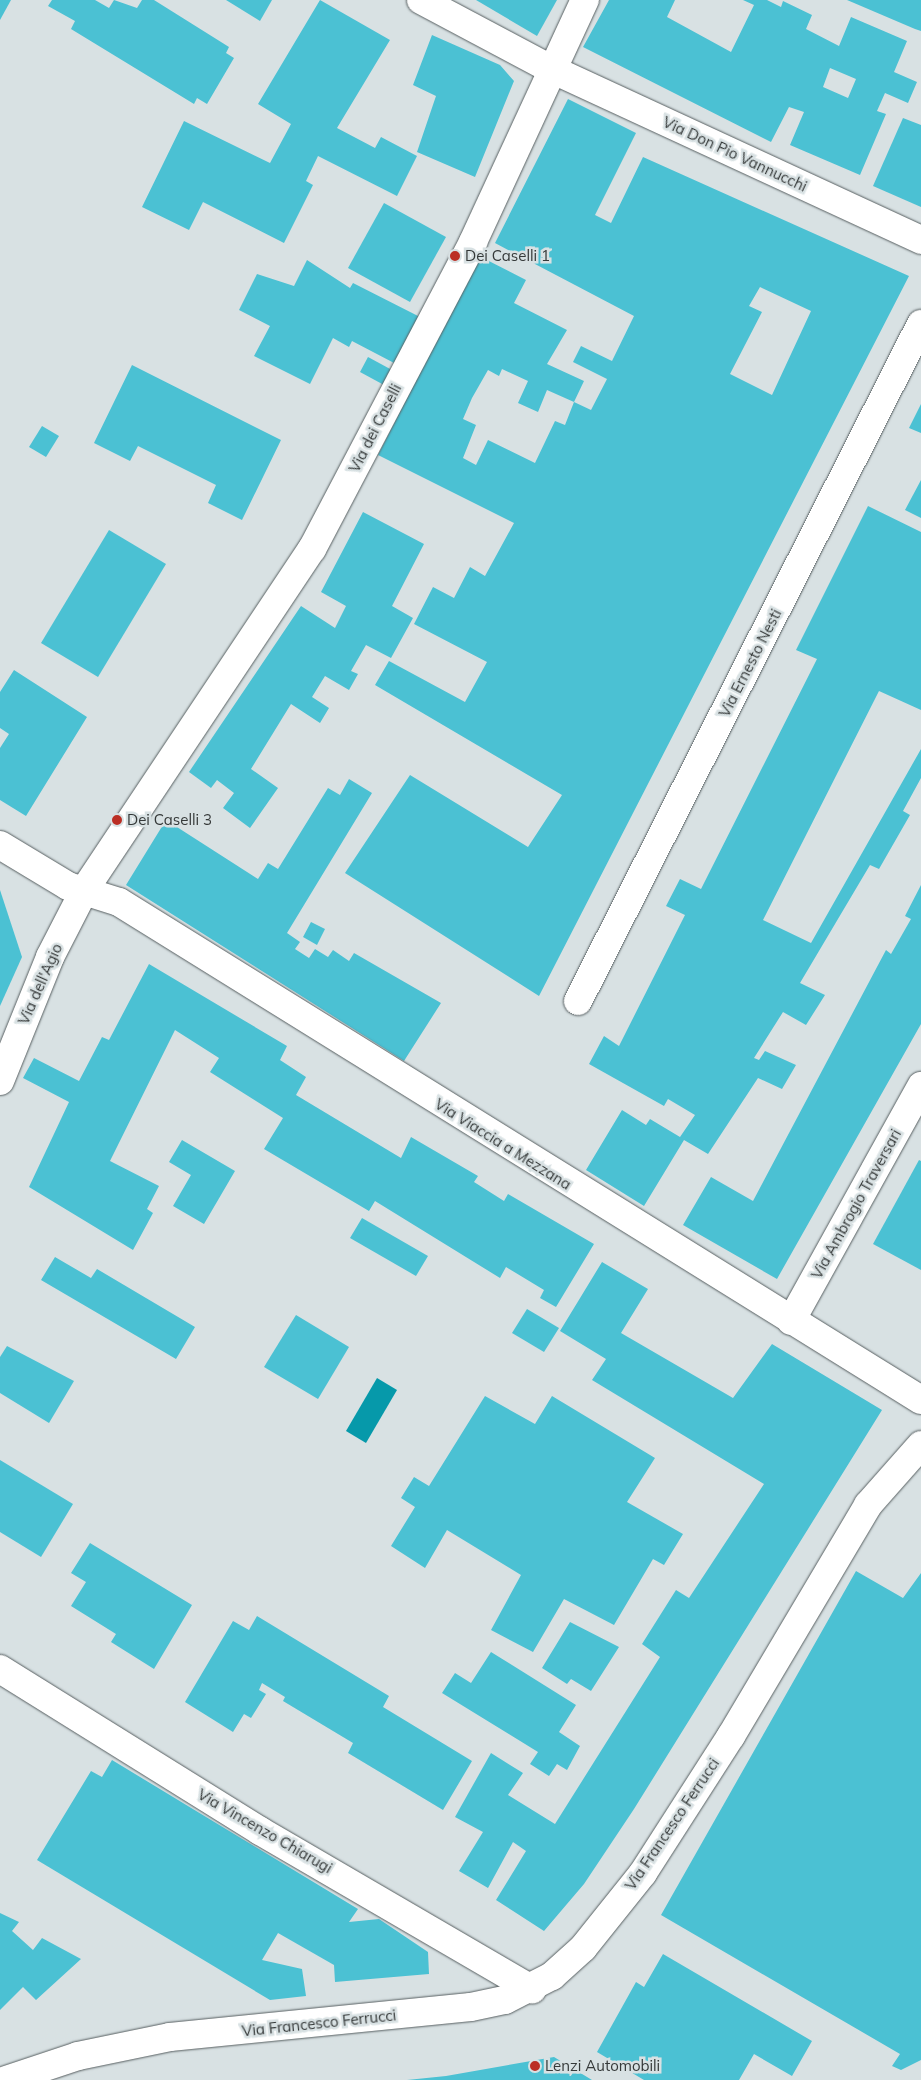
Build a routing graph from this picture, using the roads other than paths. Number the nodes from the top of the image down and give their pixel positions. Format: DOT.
graph roads {
  1 [pos="421,0"];
  2 [pos="585,0"];
  3 [pos="549,68"];
  4 [pos="921,240"];
  5 [pos="921,324"];
  6 [pos="0,845"];
  7 [pos="85,889"];
  8 [pos="578,1001"];
  9 [pos="0,1081"];
  10 [pos="921,1086"];
  11 [pos="791,1321"];
  12 [pos="921,1400"];
  13 [pos="921,1445"];
  14 [pos="0,1669"];
  15 [pos="532,1989"];
  16 [pos="6,2080"];
  1 -- 3 [label="street"];
  2 -- 3 [label="street, Via dei Caselli"];
  3 -- 4 [label="street, Via Don Pio Vannucchi"];
  3 -- 7 [label="street, Via dei Caselli"];
  5 -- 8 [label="street, Via Ernesto Nesti"];
  6 -- 7 [label="street, Via Viaccia a Mezzana"];
  7 -- 9 [label="street, Via dell'Agio"];
  7 -- 11 [label="street, Via Viaccia a Mezzana"];
  10 -- 11 [label="street, Via Ambrogio Traversari"];
  11 -- 12 [label="street, Via Viaccia a Mezzana"];
  13 -- 15 [label="street, Via Francesco Ferrucci"];
  14 -- 15 [label="street, Via Vincenzo Chiarugi"];
  15 -- 16 [label="street, Via Francesco Ferrucci"];
}
